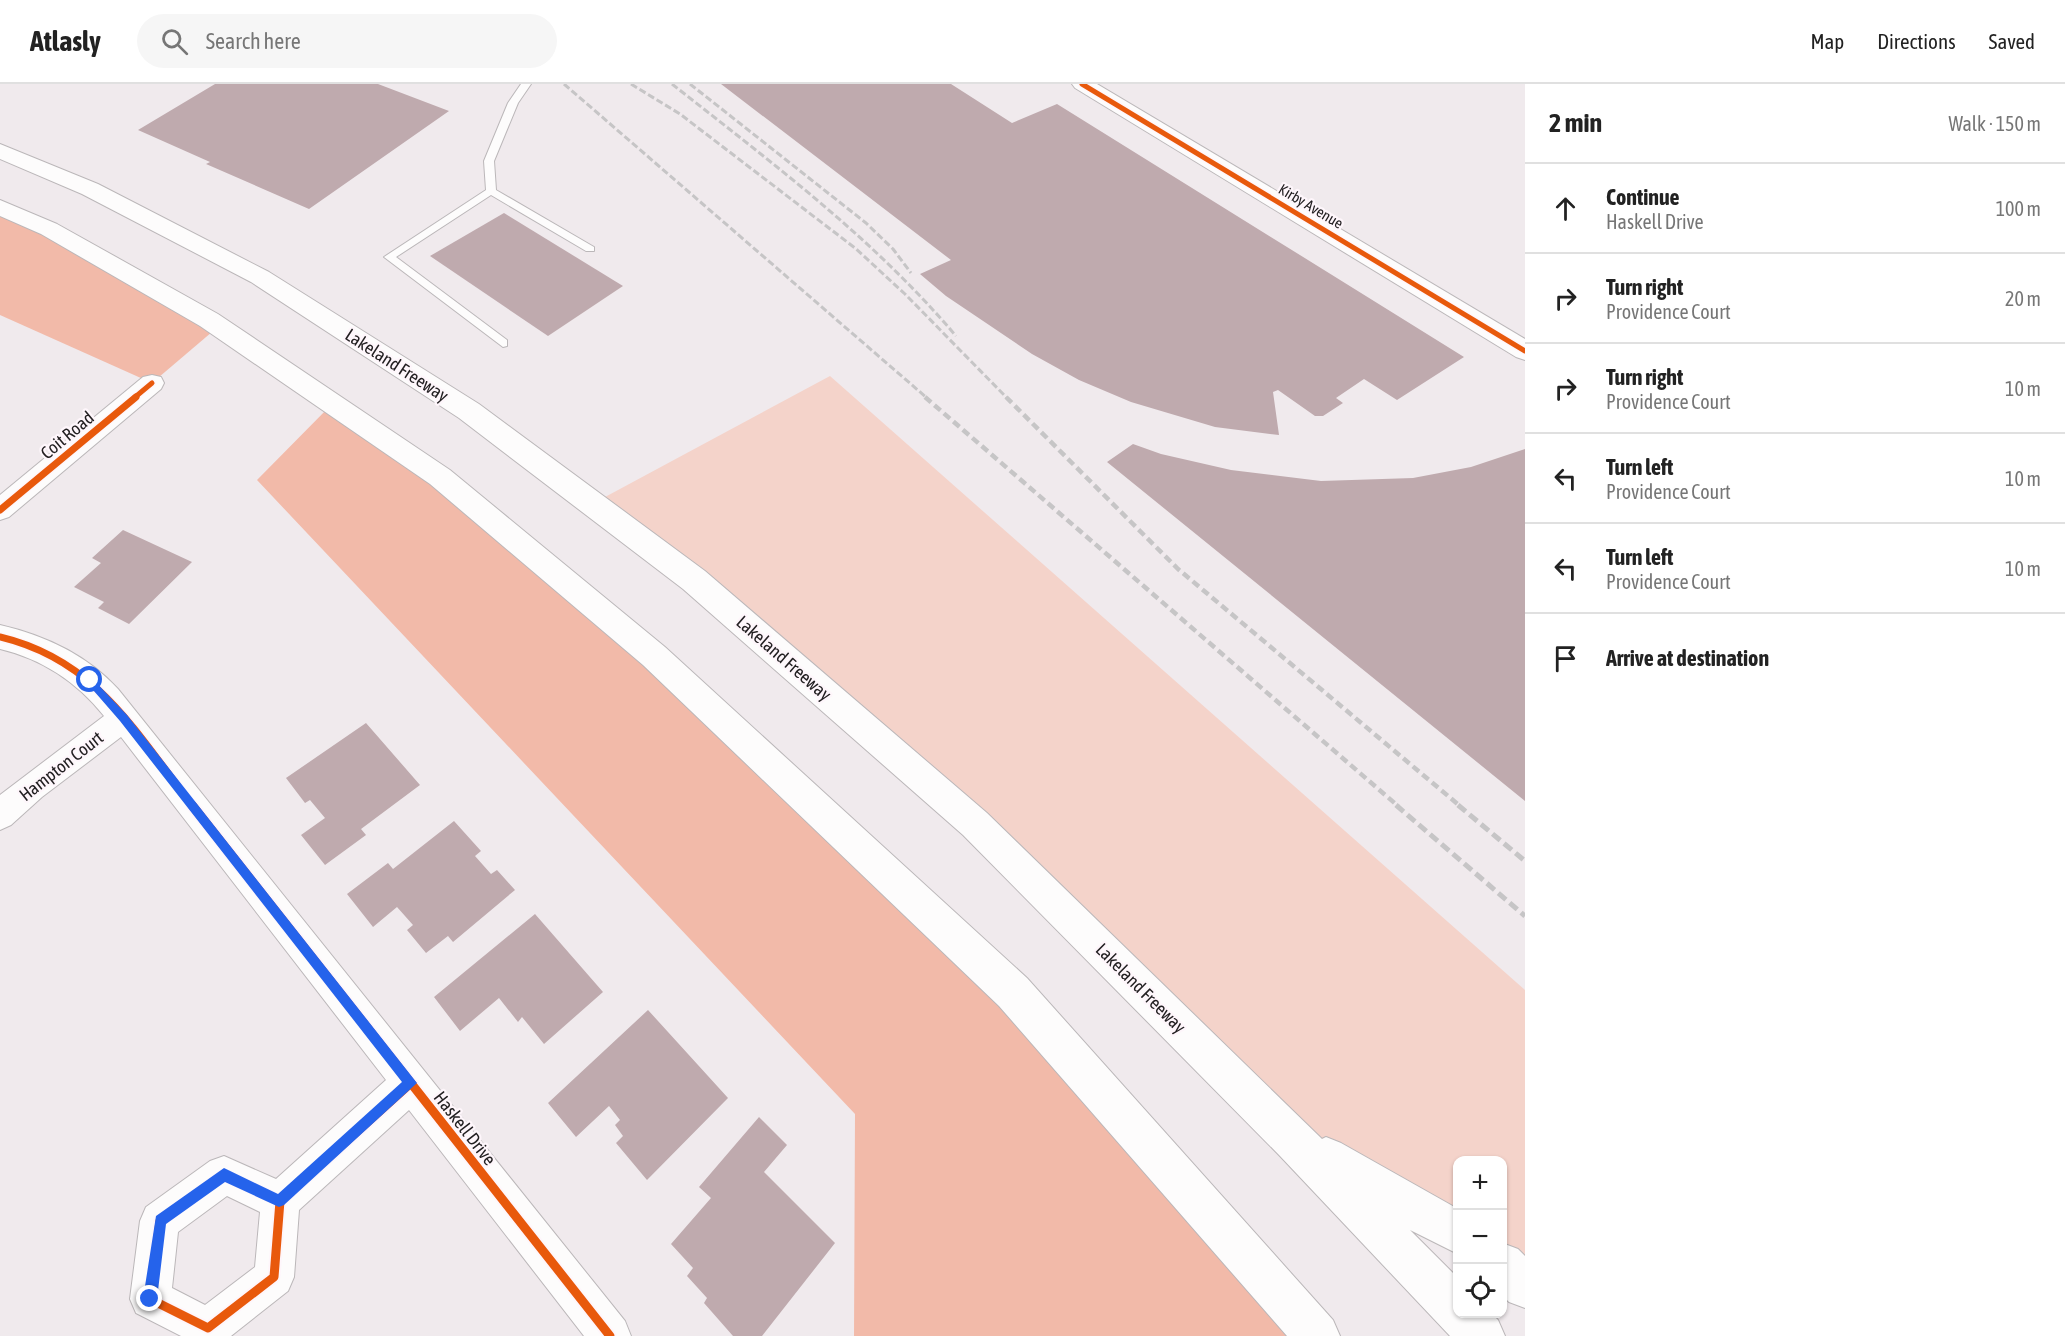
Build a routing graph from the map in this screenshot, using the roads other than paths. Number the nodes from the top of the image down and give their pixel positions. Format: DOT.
graph roads {
  1 [pos="526,84"];
  2 [pos="1082,84"];
  3 [pos="0,151"];
  4 [pos="491,191"];
  5 [pos="0,207"];
  6 [pos="590,249"];
  7 [pos="503,343"];
  8 [pos="1525,351"];
  9 [pos="152,383"];
  10 [pos="0,510"];
  11 [pos="0,637"];
  12 [pos="124,718"];
  13 [pos="0,815"];
  14 [pos="411,1083"];
  15 [pos="1295,1141"];
  16 [pos="279,1201"];
  17 [pos="1453,1230"];
  18 [pos="1507,1269"];
  19 [pos="1525,1286"];
  20 [pos="1453,1306"];
  21 [pos="1465,1318"];
  22 [pos="610,1336"];
  23 [pos="1317,1336"];
  24 [pos="1482,1336"];
  1 -- 4 [label="lane"];
  2 -- 8 [label="main road, Kirby Avenue"];
  3 -- 15 [label="main road, Lakeland Freeway"];
  4 -- 6 [label="lane"];
  4 -- 7 [label="lane"];
  5 -- 23 [label="main road"];
  9 -- 10 [label="street, Coit Road"];
  11 -- 12 [label="street, Haskell Drive"];
  12 -- 13 [label="street, Hampton Court"];
  12 -- 14 [label="street, Haskell Drive"];
  14 -- 16 [label="street"];
  14 -- 22 [label="street, Haskell Drive"];
  15 -- 17 [label="main road"];
  15 -- 20 [label="main road, Lakeland Freeway"];
  18 -- 19 [label="main road"];
  21 -- 24 [label="main road, Lakeland Freeway"];
}
